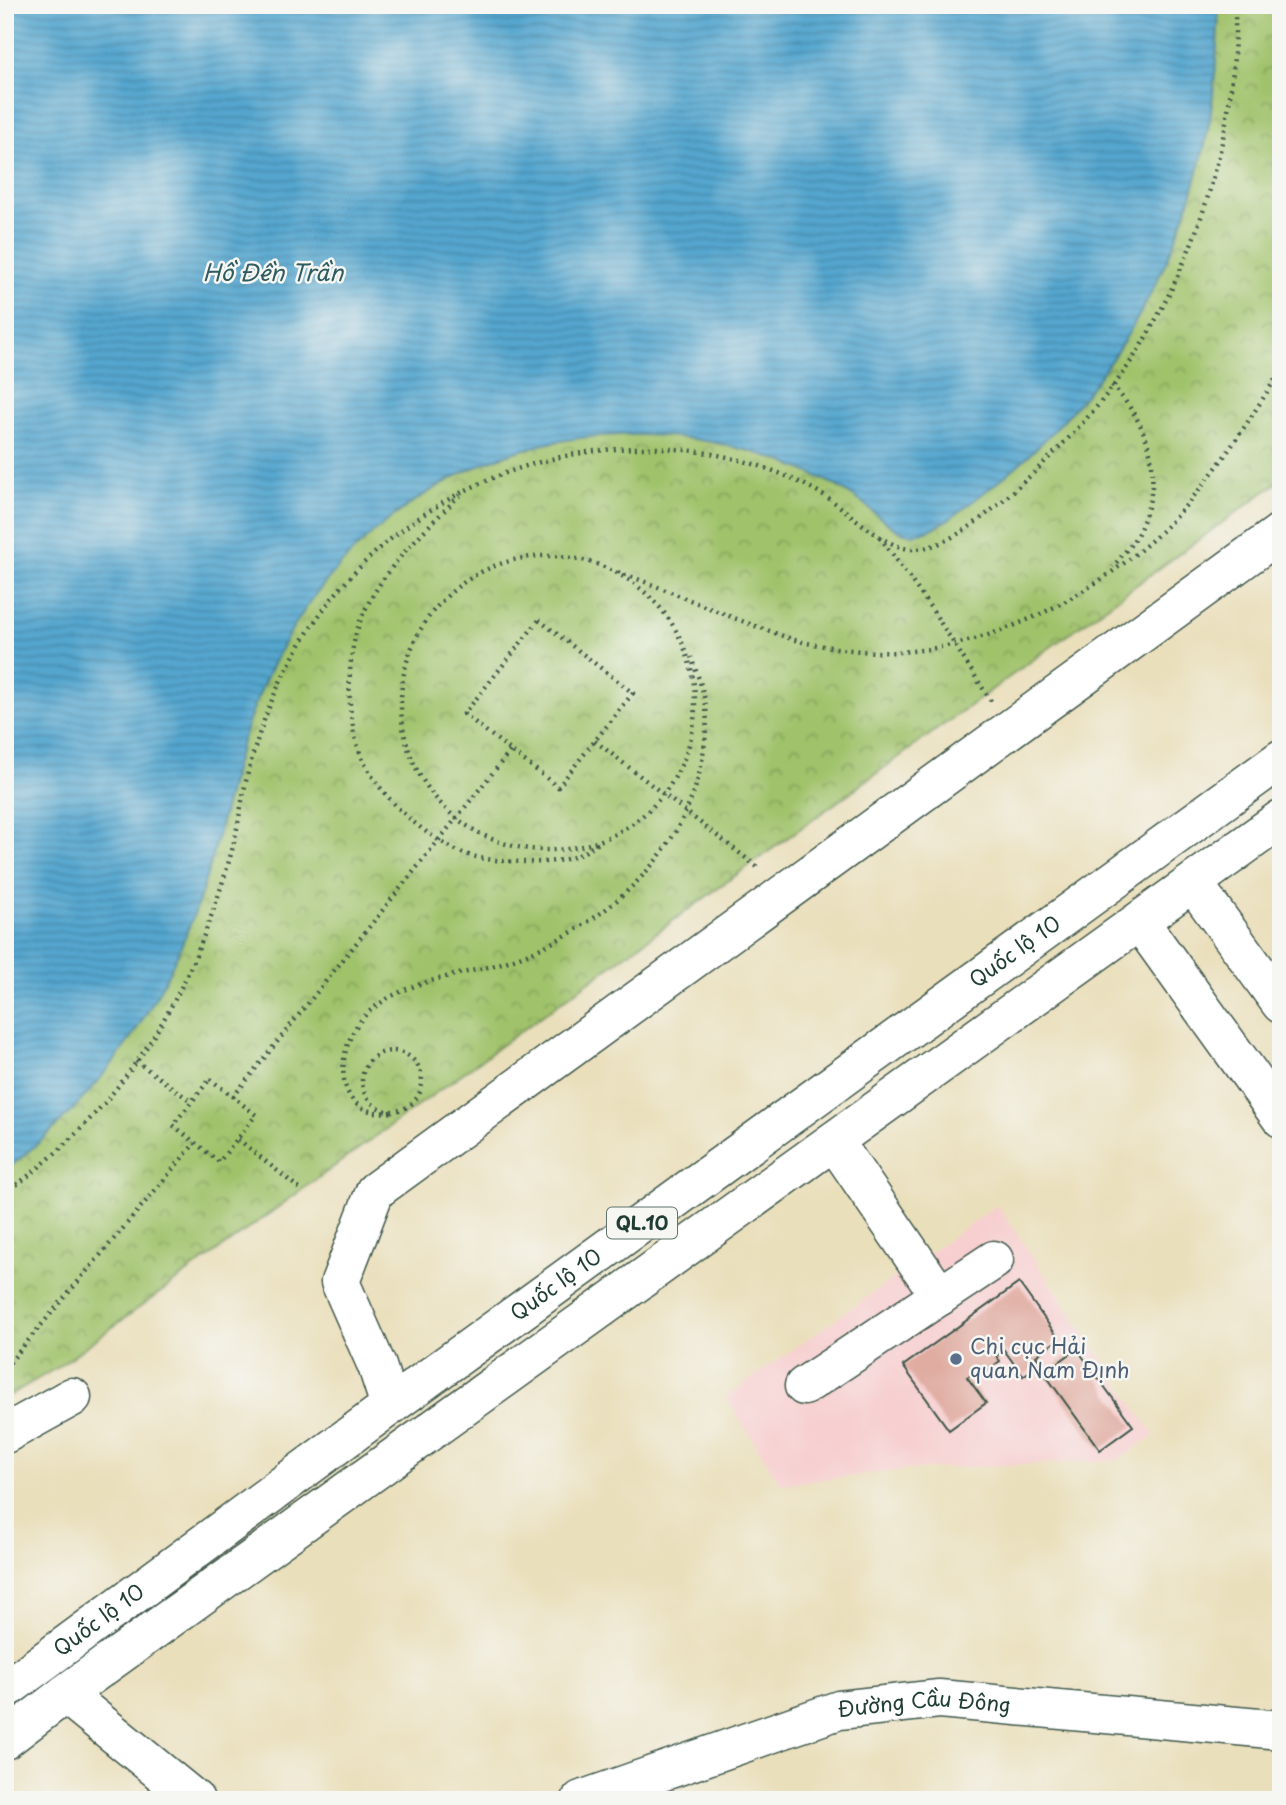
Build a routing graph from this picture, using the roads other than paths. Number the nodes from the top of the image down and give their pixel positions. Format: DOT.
graph roads {
  1 [pos="1281,533"];
  2 [pos="1281,759"];
  3 [pos="1281,819"];
  4 [pos="1193,883"];
  5 [pos="1140,922"];
  6 [pos="1281,1004"];
  7 [pos="1281,1118"];
  8 [pos="834,1141"];
  9 [pos="994,1260"];
  10 [pos="940,1296"];
  11 [pos="804,1386"];
  12 [pos="72,1397"];
  13 [pos="390,1406"];
  14 [pos="5,1434"];
  15 [pos="5,1690"];
  16 [pos="65,1694"];
  17 [pos="9,1730"];
  18 [pos="1281,1730"];
  19 [pos="195,1800"];
  20 [pos="581,1800"];
  1 -- 13 [label="main road"];
  2 -- 13 [label="main road, Quốc lộ 10 / QL.10"];
  3 -- 4 [label="main road, Quốc lộ 10 / QL.10"];
  4 -- 5 [label="main road, Quốc lộ 10 / QL.10"];
  4 -- 6 [label="main road"];
  5 -- 7 [label="main road"];
  5 -- 8 [label="main road, Quốc lộ 10 / QL.10"];
  8 -- 10 [label="main road"];
  8 -- 16 [label="main road, Quốc lộ 10 / QL.10"];
  9 -- 10 [label="main road"];
  10 -- 11 [label="main road"];
  12 -- 14 [label="main road"];
  13 -- 15 [label="main road, Quốc lộ 10 / QL.10"];
  16 -- 17 [label="main road, Quốc lộ 10 / QL.10"];
  16 -- 19 [label="main road"];
  18 -- 20 [label="main road, Đường Cầu Đông"];
}
